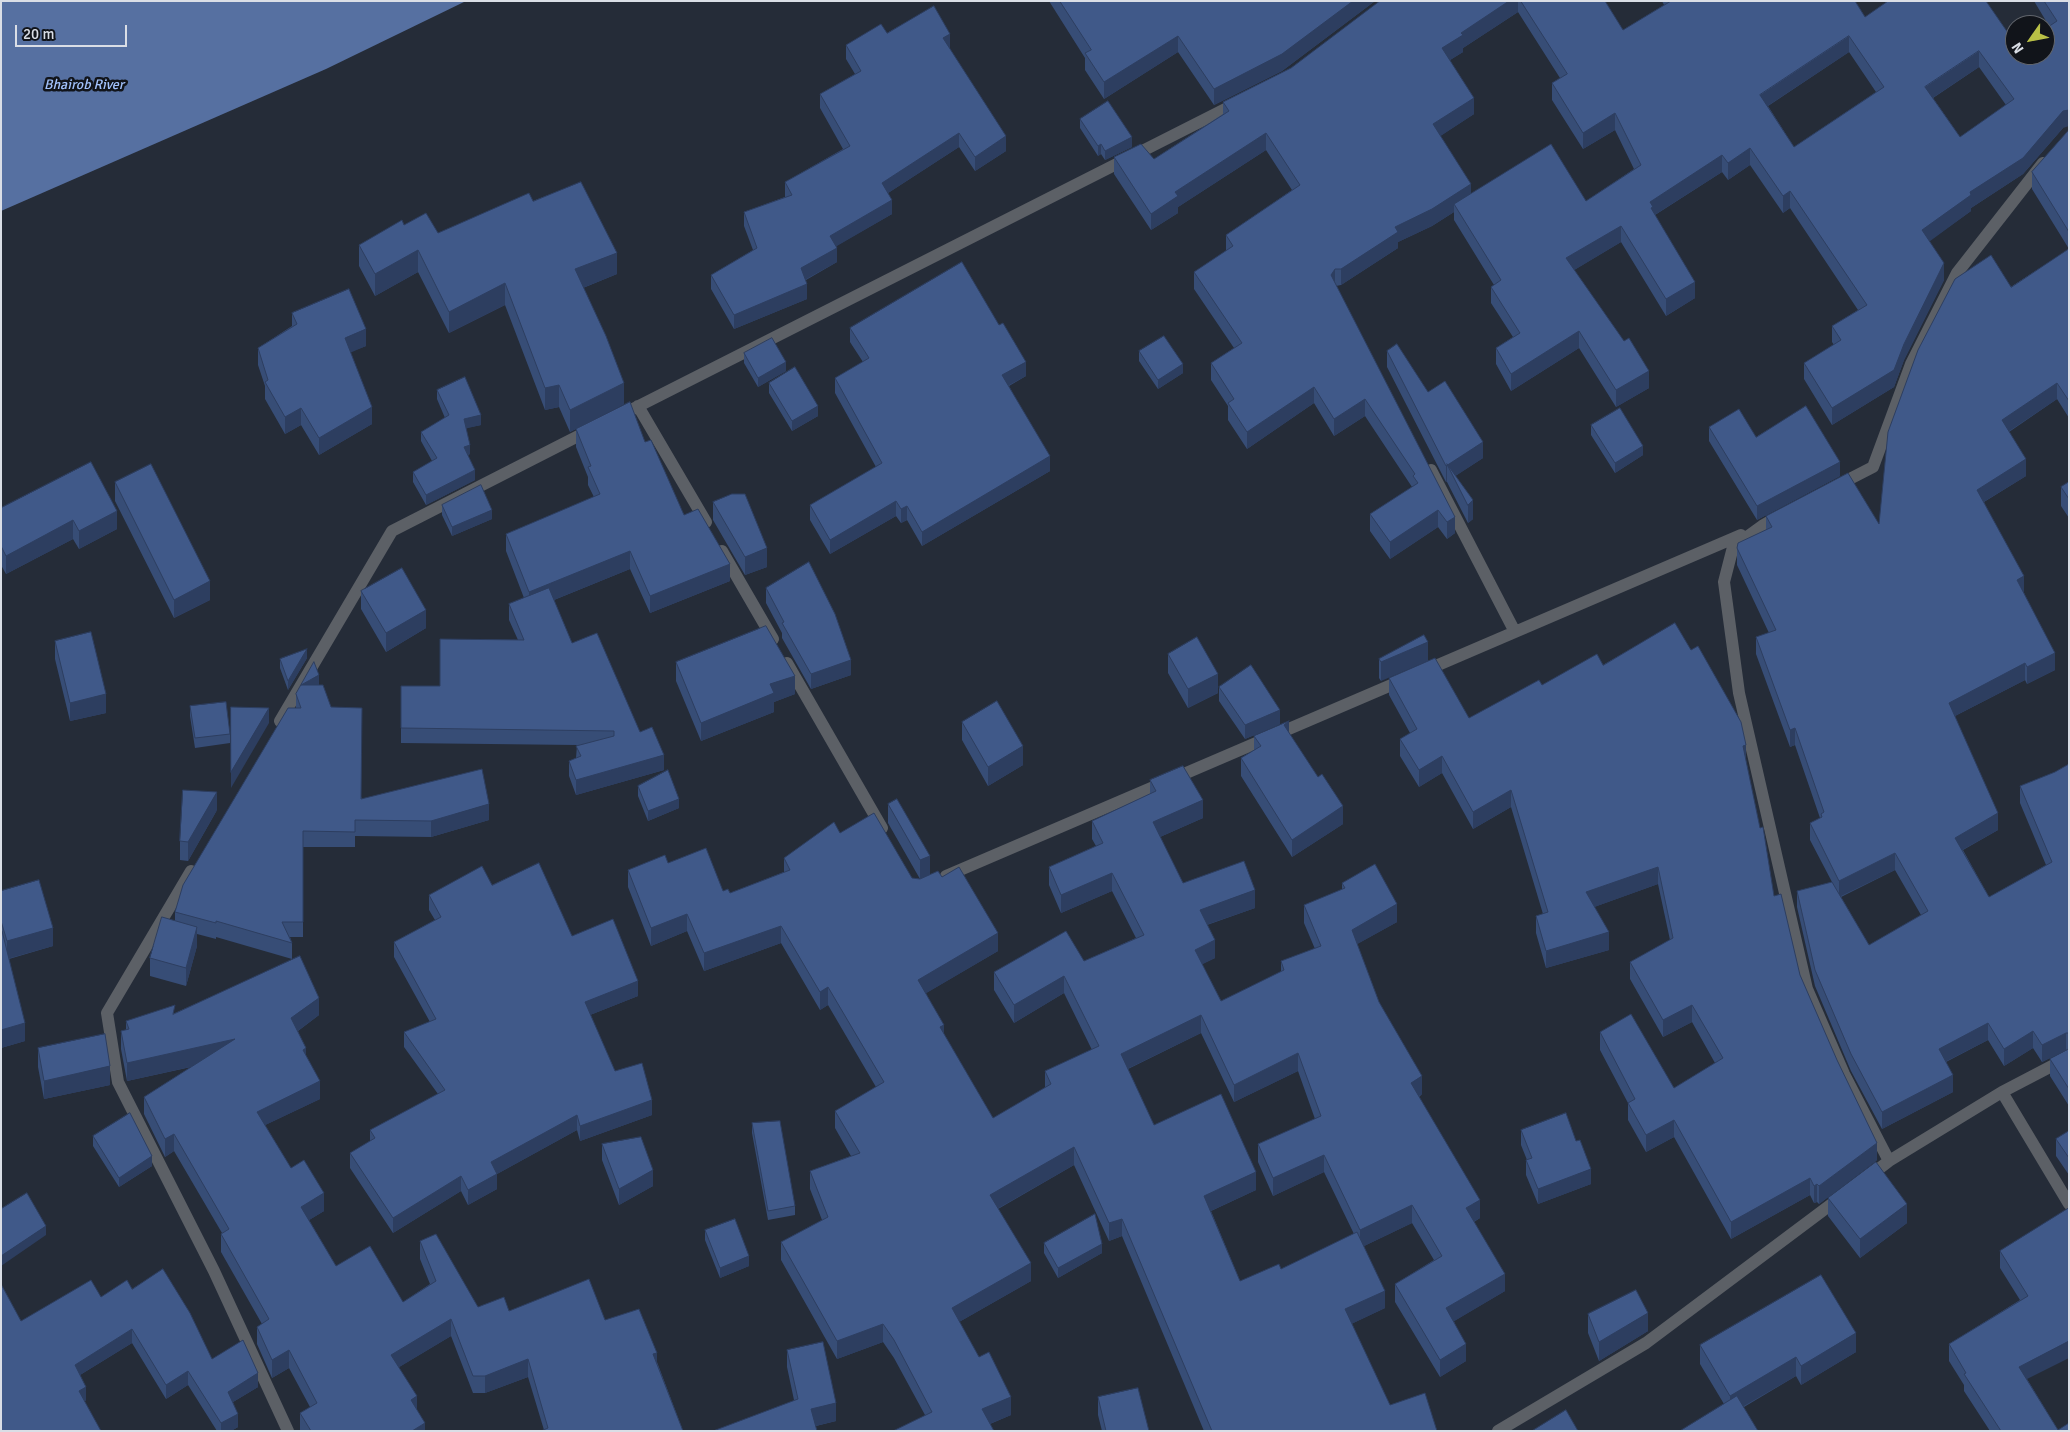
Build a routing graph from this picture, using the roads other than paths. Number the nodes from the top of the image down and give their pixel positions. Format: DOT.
graph roads {
  1 [pos="1250,96"];
  2 [pos="2051,154"];
  3 [pos="638,406"];
  4 [pos="1425,458"];
  5 [pos="1823,493"];
  6 [pos="1797,507"];
  7 [pos="1762,526"];
  8 [pos="1515,632"];
  9 [pos="272,734"];
  10 [pos="887,837"];
  11 [pos="197,861"];
  12 [pos="935,881"];
  13 [pos="2069,1057"];
  14 [pos="2002,1092"];
  15 [pos="1889,1161"];
  16 [pos="2069,1204"];
  17 [pos="288,1431"];
  18 [pos="1498,1431"];
  1 -- 3 [label="street"];
  2 -- 5 [label="street"];
  3 -- 9 [label="street"];
  3 -- 10 [label="street"];
  4 -- 8 [label="street"];
  6 -- 7 [label="street"];
  7 -- 8 [label="street"];
  7 -- 15 [label="street"];
  8 -- 12 [label="street"];
  11 -- 17 [label="street"];
  13 -- 14 [label="street"];
  14 -- 15 [label="street"];
  14 -- 16 [label="street"];
  15 -- 18 [label="street"];
}
